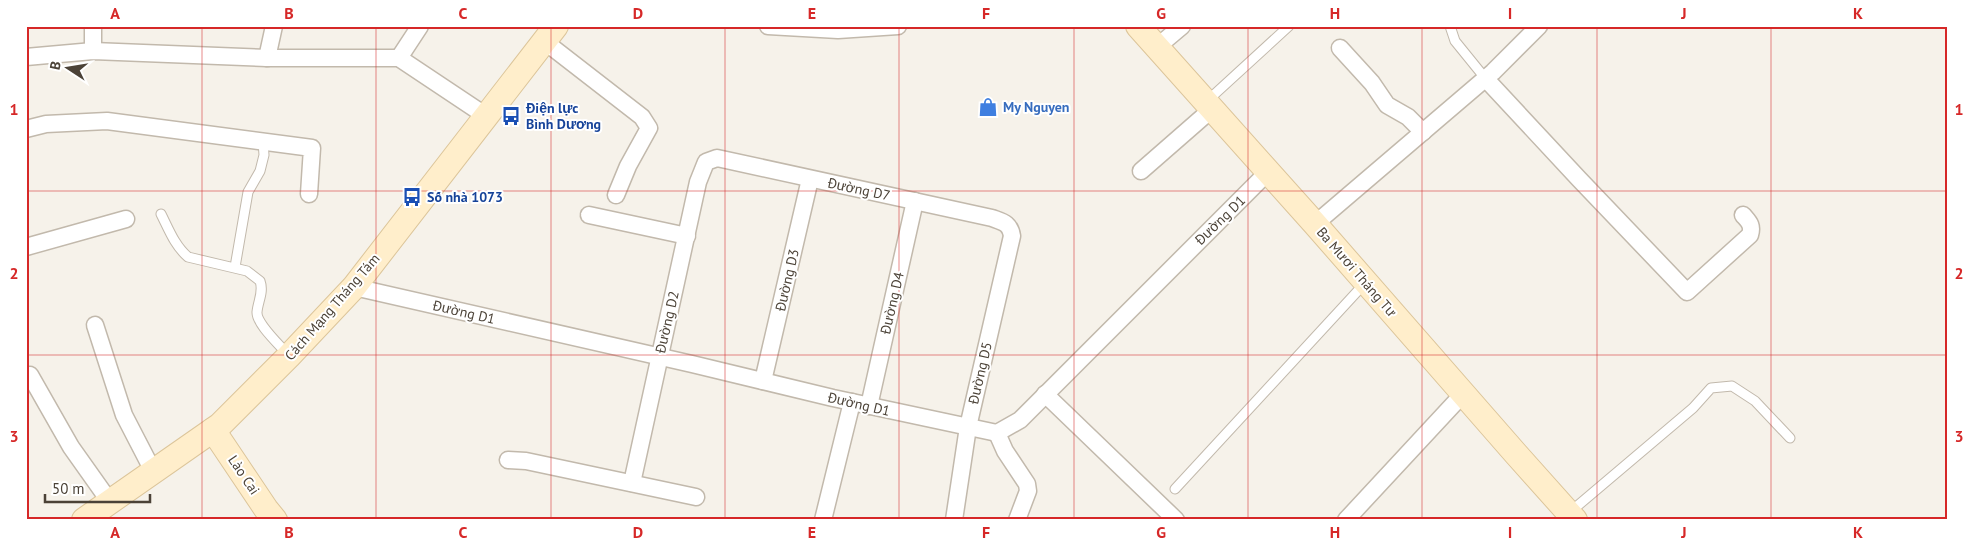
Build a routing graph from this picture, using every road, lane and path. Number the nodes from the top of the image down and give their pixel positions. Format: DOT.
graph roads {
  1 [pos="93,26"];
  2 [pos="274,26"];
  3 [pos="420,26"];
  4 [pos="768,26"];
  5 [pos="898,26"];
  6 [pos="1138,26"];
  7 [pos="1182,26"];
  8 [pos="1289,26"];
  9 [pos="1450,26"];
  10 [pos="1539,26"];
  11 [pos="550,34"];
  12 [pos="1157,48"];
  13 [pos="1340,48"];
  14 [pos="93,51"];
  15 [pos="26,57"];
  16 [pos="268,58"];
  17 [pos="399,58"];
  18 [pos="1485,78"];
  19 [pos="1209,105"];
  20 [pos="486,116"];
  21 [pos="26,129"];
  22 [pos="1423,132"];
  23 [pos="263,142"];
  24 [pos="706,162"];
  25 [pos="1141,171"];
  26 [pos="1268,172"];
  27 [pos="810,179"];
  28 [pos="309,194"];
  29 [pos="616,195"];
  30 [pos="915,201"];
  31 [pos="161,214"];
  32 [pos="589,215"];
  33 [pos="1743,215"];
  34 [pos="126,220"];
  35 [pos="1315,224"];
  36 [pos="1011,228"];
  37 [pos="687,236"];
  38 [pos="26,247"];
  39 [pos="235,267"];
  40 [pos="1366,282"];
  41 [pos="354,287"];
  42 [pos="95,325"];
  43 [pos="289,356"];
  44 [pos="659,356"];
  45 [pos="28,373"];
  46 [pos="762,381"];
  47 [pos="1045,394"];
  48 [pos="1463,394"];
  49 [pos="852,402"];
  50 [pos="869,406"];
  51 [pos="968,427"];
  52 [pos="213,430"];
  53 [pos="997,433"];
  54 [pos="1790,438"];
  55 [pos="508,460"];
  56 [pos="154,472"];
  57 [pos="632,483"];
  58 [pos="1175,489"];
  59 [pos="696,497"];
  60 [pos="110,502"];
  61 [pos="1572,516"];
  62 [pos="84,520"];
  63 [pos="276,520"];
  64 [pos="823,520"];
  65 [pos="954,520"];
  66 [pos="1017,520"];
  67 [pos="1176,520"];
  68 [pos="1346,520"];
  1 -- 14 [label="street"];
  2 -- 16 [label="street"];
  3 -- 17 [label="street"];
  4 -- 5 [label="street"];
  6 -- 12 [label="street, Ba Mươi Tháng Tư"];
  7 -- 12 [label="street"];
  8 -- 19 [label="lane"];
  9 -- 18 [label="lane"];
  10 -- 18 [label="street"];
  11 -- 20 [label="street, Cách Mạng Tháng Tám"];
  11 -- 29 [label="street"];
  12 -- 19 [label="street, Ba Mươi Tháng Tư"];
  13 -- 22 [label="street"];
  14 -- 15 [label="street"];
  14 -- 16 [label="street"];
  16 -- 17 [label="street"];
  17 -- 20 [label="street"];
  18 -- 22 [label="street"];
  18 -- 33 [label="street"];
  19 -- 25 [label="street"];
  19 -- 26 [label="street, Ba Mươi Tháng Tư"];
  20 -- 41 [label="street, Cách Mạng Tháng Tám"];
  21 -- 23 [label="street"];
  22 -- 35 [label="street"];
  23 -- 28 [label="street"];
  23 -- 39 [label="lane"];
  24 -- 27 [label="street, Đường D7"];
  24 -- 37 [label="street, Đường D2"];
  26 -- 35 [label="street, Ba Mươi Tháng Tư"];
  26 -- 47 [label="street, Đường D1"];
  27 -- 30 [label="street, Đường D7"];
  27 -- 46 [label="street, Đường D3"];
  30 -- 36 [label="street, Đường D7"];
  30 -- 50 [label="street, Đường D4"];
  31 -- 39 [label="lane"];
  32 -- 37 [label="street"];
  34 -- 38 [label="street"];
  35 -- 40 [label="street, Ba Mươi Tháng Tư"];
  36 -- 51 [label="street, Đường D5"];
  37 -- 44 [label="street, Đường D2"];
  39 -- 43 [label="lane"];
  40 -- 48 [label="street, Ba Mươi Tháng Tư"];
  40 -- 58 [label="lane"];
  41 -- 43 [label="street, Cách Mạng Tháng Tám"];
  41 -- 44 [label="street, Đường D1"];
  42 -- 56 [label="street"];
  43 -- 52 [label="street, Cách Mạng Tháng Tám"];
  44 -- 46 [label="street, Đường D1"];
  44 -- 57 [label="street, Đường D2"];
  45 -- 60 [label="street"];
  46 -- 49 [label="street, Đường D1"];
  47 -- 53 [label="street, Đường D1"];
  47 -- 67 [label="street"];
  48 -- 61 [label="street, Ba Mươi Tháng Tư"];
  48 -- 68 [label="street"];
  49 -- 50 [label="street, Đường D1"];
  49 -- 64 [label="street"];
  50 -- 51 [label="street, Đường D1"];
  51 -- 53 [label="street, Đường D1"];
  51 -- 65 [label="street, Đường D5"];
  52 -- 56 [label="street, Cách Mạng Tháng Tám"];
  52 -- 63 [label="street, Lào Cai"];
  53 -- 66 [label="street"];
  54 -- 61 [label="lane"];
  55 -- 57 [label="street"];
  56 -- 60 [label="street, Cách Mạng Tháng Tám"];
  57 -- 59 [label="street"];
  60 -- 62 [label="street, Cách Mạng Tháng Tám"];
}
